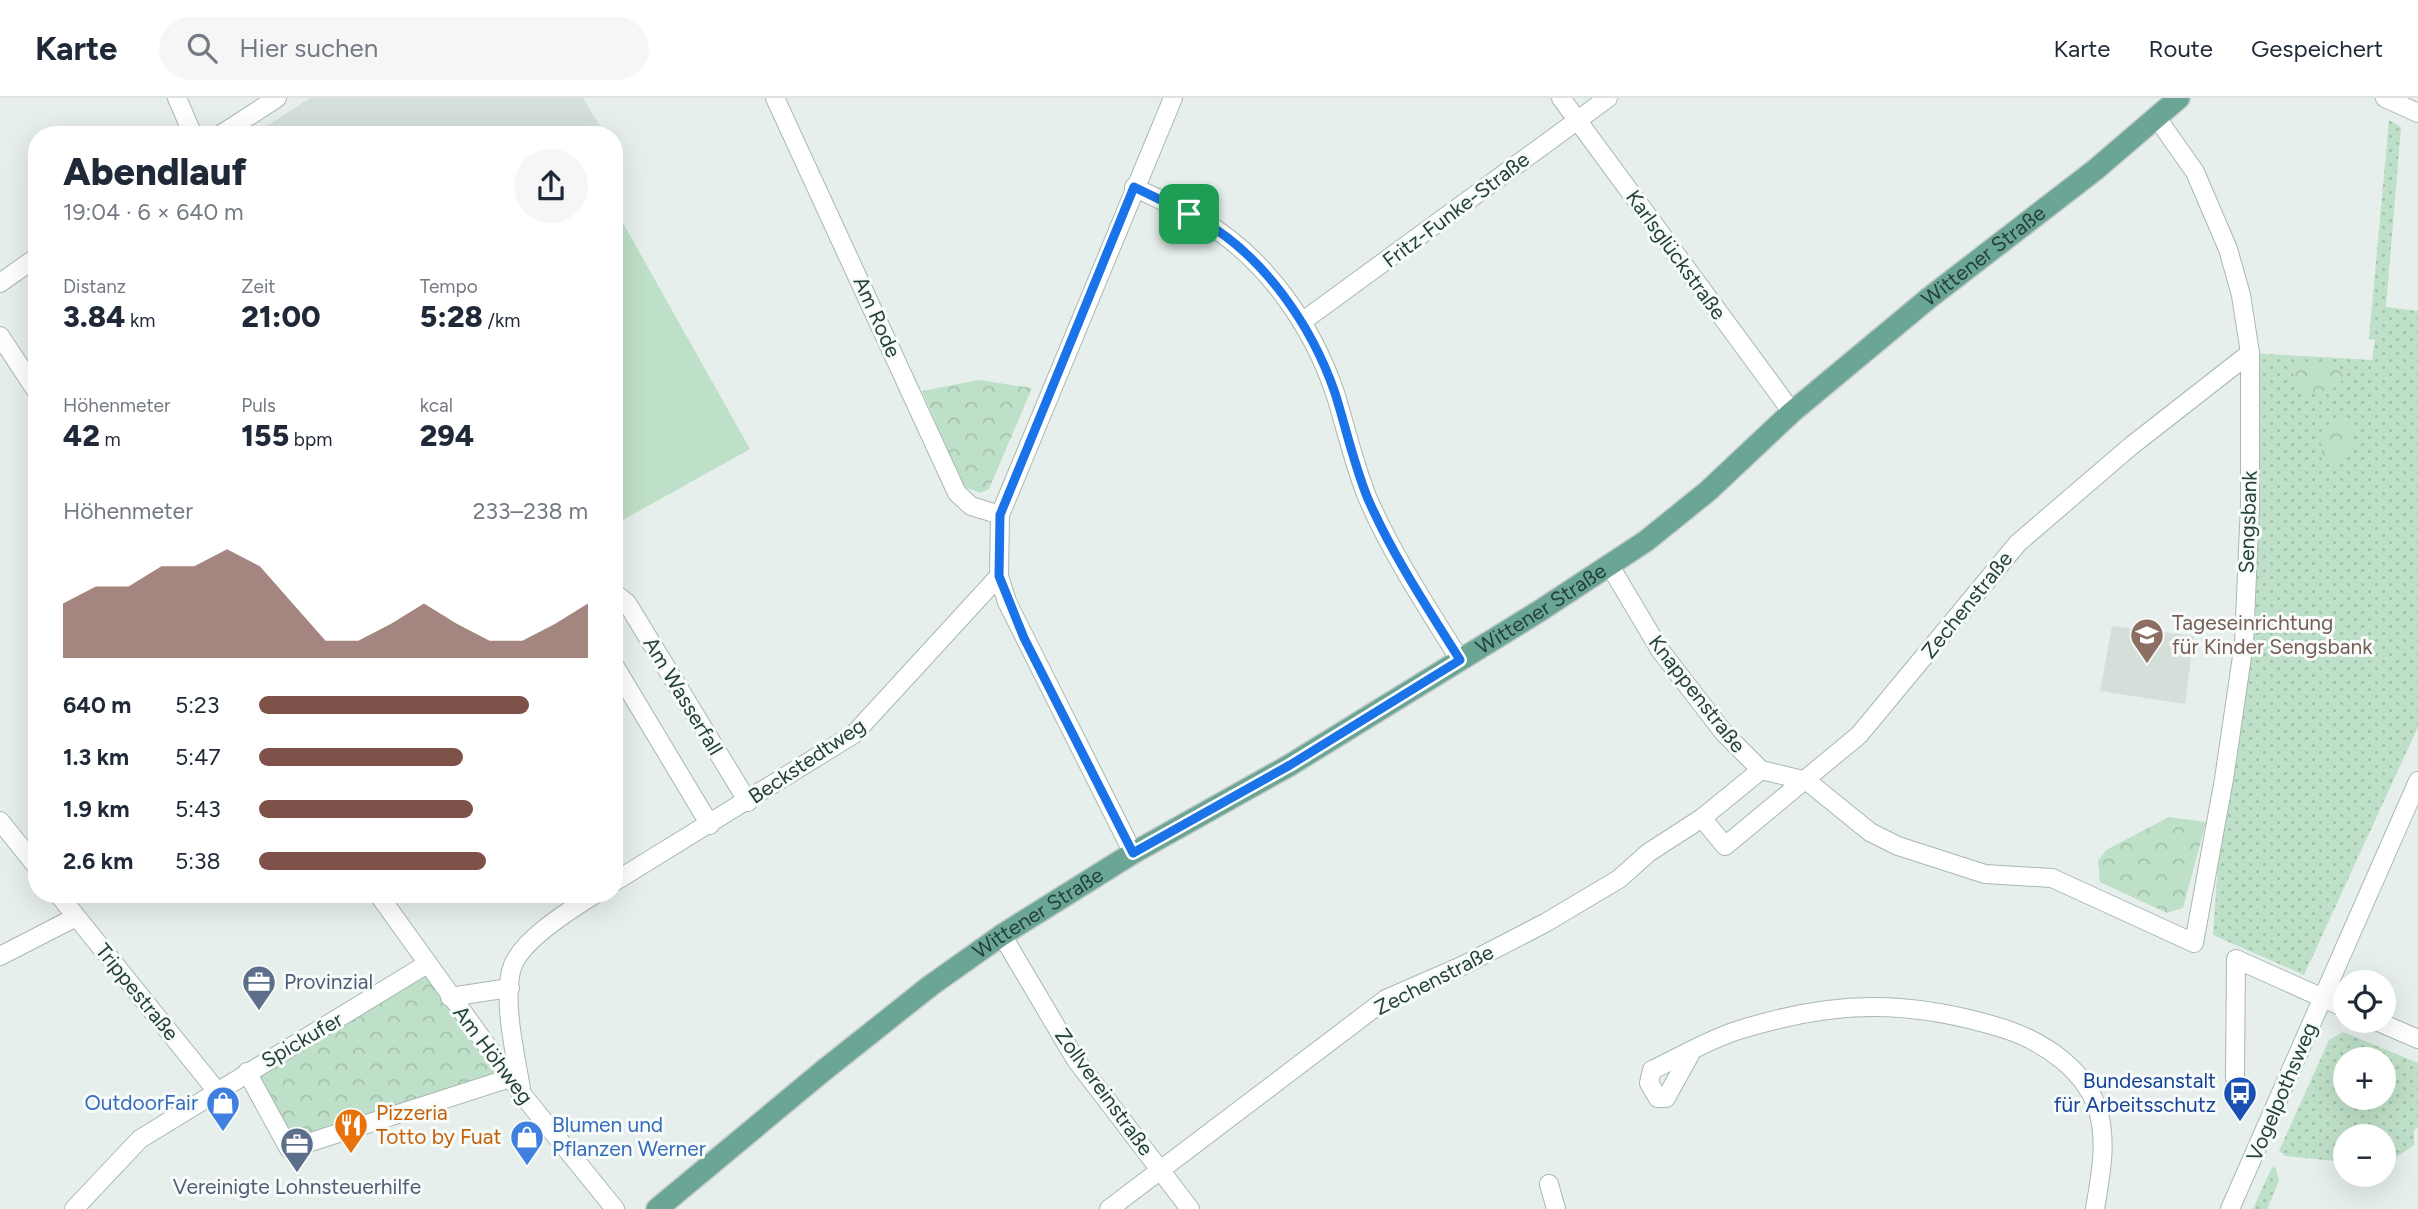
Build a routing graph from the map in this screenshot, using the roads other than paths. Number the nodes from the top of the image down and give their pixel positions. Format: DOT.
graph roads {
  1 [pos="177,98"];
  2 [pos="277,98"];
  3 [pos="775,98"];
  4 [pos="1173,98"];
  5 [pos="1561,98"];
  6 [pos="1608,98"];
  7 [pos="2179,98"];
  8 [pos="2385,98"];
  9 [pos="2418,114"];
  10 [pos="2157,118"];
  11 [pos="1577,121"];
  12 [pos="189,126"];
  13 [pos="234,126"];
  14 [pos="1134,187"];
  15 [pos="28,263"];
  16 [pos="0,283"];
  17 [pos="1303,321"];
  18 [pos="0,336"];
  19 [pos="2250,353"];
  20 [pos="28,379"];
  21 [pos="1792,412"];
  22 [pos="1000,515"];
  23 [pos="1610,566"];
  24 [pos="999,576"];
  25 [pos="623,600"];
  26 [pos="1460,660"];
  27 [pos="623,680"];
  28 [pos="1761,770"];
  29 [pos="1807,781"];
  30 [pos="2418,782"];
  31 [pos="748,802"];
  32 [pos="1702,818"];
  33 [pos="0,821"];
  34 [pos="710,825"];
  35 [pos="1133,853"];
  36 [pos="28,856"];
  37 [pos="623,877"];
  38 [pos="65,903"];
  39 [pos="384,903"];
  40 [pos="582,903"];
  41 [pos="76,917"];
  42 [pos="1002,936"];
  43 [pos="2194,943"];
  44 [pos="0,956"];
  45 [pos="427,964"];
  46 [pos="510,988"];
  47 [pos="450,998"];
  48 [pos="2323,998"];
  49 [pos="2333,1002"];
  50 [pos="2396,1030"];
  51 [pos="2418,1040"];
  52 [pos="1692,1051"];
  53 [pos="247,1072"];
  54 [pos="2235,1078"];
  55 [pos="516,1086"];
  56 [pos="216,1090"];
  57 [pos="1160,1168"];
  58 [pos="1549,1184"];
  59 [pos="74,1209"];
  60 [pos="615,1209"];
  61 [pos="657,1209"];
  62 [pos="1109,1209"];
  63 [pos="1190,1209"];
  64 [pos="1556,1209"];
  65 [pos="2095,1209"];
  66 [pos="2230,1209"];
  1 -- 12 [label="street"];
  2 -- 13 [label="street"];
  3 -- 22 [label="street, Am Rode"];
  4 -- 14 [label="street"];
  5 -- 11 [label="street, Karlsglückstraße"];
  6 -- 11 [label="street, Fritz-Funke-Straße"];
  7 -- 10 [label="main road, Wittener Straße"];
  8 -- 9 [label="street"];
  10 -- 19 [label="street, Sengsbank"];
  10 -- 21 [label="main road, Wittener Straße"];
  11 -- 17 [label="street, Fritz-Funke-Straße"];
  11 -- 21 [label="street, Karlsglückstraße"];
  14 -- 17 [label="street"];
  14 -- 22 [label="street"];
  15 -- 16 [label="street"];
  17 -- 26 [label="street"];
  18 -- 20 [label="street"];
  19 -- 29 [label="street, Zechenstraße"];
  19 -- 43 [label="street, Sengsbank"];
  21 -- 23 [label="main road, Wittener Straße"];
  22 -- 24 [label="street"];
  23 -- 26 [label="main road, Wittener Straße"];
  23 -- 28 [label="street, Knappenstraße"];
  24 -- 31 [label="street, Beckstedtweg"];
  24 -- 35 [label="street"];
  25 -- 31 [label="street, Am Wasserfall"];
  26 -- 35 [label="main road, Wittener Straße"];
  27 -- 34 [label="street, Am Wasserfall"];
  28 -- 29 [label="street, Knappenstraße"];
  28 -- 32 [label="street, Zechenstraße"];
  29 -- 32 [label="street, Zechenstraße"];
  29 -- 43 [label="street, Knappenstraße"];
  30 -- 48 [label="street, Vogelpothsweg"];
  31 -- 34 [label="street, Beckstedtweg"];
  32 -- 57 [label="street, Zechenstraße"];
  33 -- 36 [label="street"];
  34 -- 37 [label="street, Beckstedtweg"];
  35 -- 42 [label="main road, Wittener Straße"];
  38 -- 41 [label="street, Trippestraße"];
  39 -- 45 [label="street, Am Höhweg"];
  40 -- 46 [label="street"];
  41 -- 44 [label="street"];
  41 -- 56 [label="street, Trippestraße"];
  42 -- 57 [label="street, Zollvereinstraße"];
  42 -- 61 [label="main road, Wittener Straße"];
  45 -- 47 [label="street, Am Höhweg"];
  45 -- 53 [label="street, Spickufer"];
  46 -- 47 [label="street"];
  46 -- 55 [label="street"];
  47 -- 55 [label="street, Am Höhweg"];
  48 -- 49 [label="street"];
  48 -- 54 [label="street"];
  48 -- 66 [label="street, Vogelpothsweg"];
  50 -- 51 [label="street"];
  52 -- 65 [label="street"];
  53 -- 55 [label="street, Spickufer"];
  53 -- 56 [label="street, Spickufer"];
  55 -- 60 [label="street, Am Höhweg"];
  56 -- 59 [label="street, Spickufer"];
  57 -- 62 [label="street, Zechenstraße"];
  57 -- 63 [label="street, Zollvereinstraße"];
  58 -- 64 [label="street"];
}
